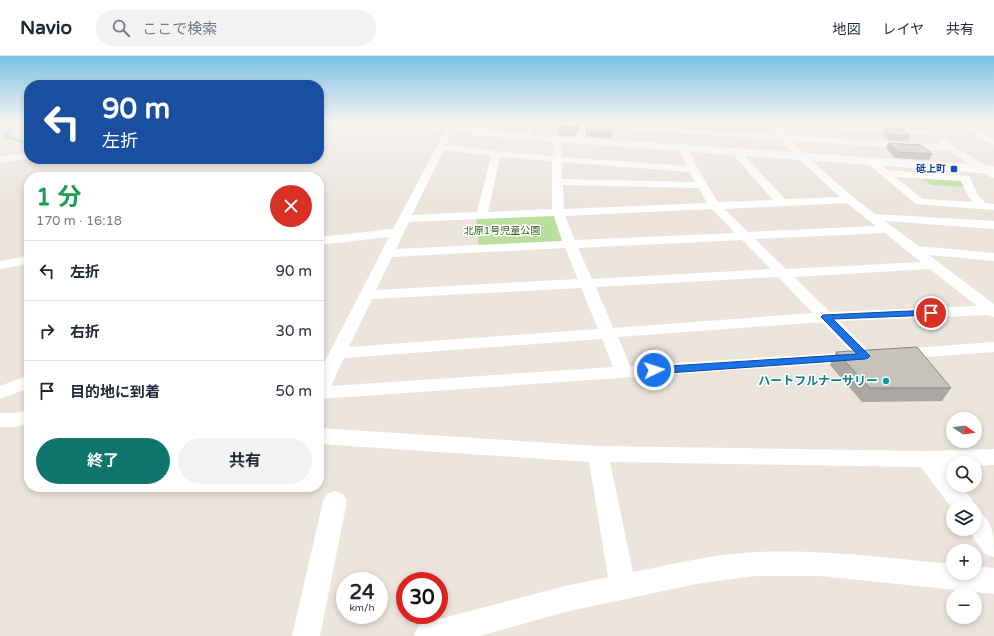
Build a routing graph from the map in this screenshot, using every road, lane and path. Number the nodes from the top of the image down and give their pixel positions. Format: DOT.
graph roads {
  1 [pos="440,149"];
  2 [pos="457,149"];
  3 [pos="557,149"];
  4 [pos="684,149"];
  5 [pos="710,149"];
  6 [pos="794,149"];
  7 [pos="954,149"];
  8 [pos="735,151"];
  9 [pos="496,154"];
  10 [pos="24,156"];
  11 [pos="801,156"];
  12 [pos="557,159"];
  13 [pos="0,160"];
  14 [pos="870,161"];
  15 [pos="694,169"];
  16 [pos="992,171"];
  17 [pos="884,173"];
  18 [pos="965,178"];
  19 [pos="994,181"];
  20 [pos="557,182"];
  21 [pos="703,185"];
  22 [pos="850,200"];
  23 [pos="782,203"];
  24 [pos="715,206"];
  25 [pos="982,206"];
  26 [pos="994,207"];
  27 [pos="558,212"];
  28 [pos="482,215"];
  29 [pos="872,217"];
  30 [pos="404,219"];
  31 [pos="994,225"];
  32 [pos="888,229"];
  33 [pos="398,232"];
  34 [pos="745,236"];
  35 [pos="336,240"];
  36 [pos="324,241"];
  37 [pos="570,244"];
  38 [pos="324,248"];
  39 [pos="915,250"];
  40 [pos="387,253"];
  41 [pos="994,257"];
  42 [pos="24,261"];
  43 [pos="0,265"];
  44 [pos="933,265"];
  45 [pos="782,273"];
  46 [pos="588,284"];
  47 [pos="366,295"];
  48 [pos="993,311"];
  49 [pos="826,317"];
  50 [pos="607,332"];
  51 [pos="994,347"];
  52 [pos="337,353"];
  53 [pos="865,356"];
  54 [pos="624,372"];
  55 [pos="324,381"];
  56 [pos="24,383"];
  57 [pos="324,392"];
  58 [pos="0,393"];
  59 [pos="324,436"];
  60 [pos="598,454"];
  61 [pos="994,456"];
  62 [pos="927,459"];
  63 [pos="959,500"];
  64 [pos="335,502"];
  65 [pos="982,531"];
  66 [pos="994,546"];
  67 [pos="994,581"];
  68 [pos="623,587"];
  69 [pos="306,636"];
  70 [pos="428,636"];
  1 -- 30 [label="street"];
  2 -- 9 [label="street"];
  3 -- 12 [label="street"];
  4 -- 15 [label="street"];
  5 -- 8 [label="street"];
  6 -- 11 [label="street"];
  7 -- 16 [label="street"];
  8 -- 11 [label="street"];
  8 -- 23 [label="street"];
  9 -- 12 [label="street"];
  9 -- 28 [label="street"];
  10 -- 13 [label="street"];
  11 -- 14 [label="street"];
  11 -- 22 [label="street"];
  12 -- 15 [label="street"];
  12 -- 20 [label="street"];
  14 -- 16 [label="street"];
  14 -- 17 [label="street"];
  15 -- 21 [label="street"];
  17 -- 18 [label="street"];
  17 -- 25 [label="street"];
  18 -- 19 [label="street"];
  18 -- 25 [label="street"];
  20 -- 21 [label="street"];
  20 -- 27 [label="street"];
  21 -- 24 [label="street"];
  22 -- 23 [label="street"];
  22 -- 29 [label="street"];
  23 -- 24 [label="street"];
  24 -- 27 [label="street"];
  24 -- 34 [label="street"];
  25 -- 26 [label="street"];
  27 -- 28 [label="street"];
  27 -- 37 [label="street"];
  28 -- 30 [label="street"];
  29 -- 31 [label="street"];
  29 -- 32 [label="street"];
  30 -- 33 [label="street"];
  32 -- 34 [label="street"];
  32 -- 39 [label="street"];
  33 -- 35 [label="street"];
  33 -- 40 [label="street"];
  34 -- 37 [label="street"];
  34 -- 45 [label="street"];
  35 -- 36 [label="street"];
  35 -- 38 [label="street"];
  37 -- 40 [label="street"];
  37 -- 46 [label="street"];
  39 -- 41 [label="street"];
  39 -- 44 [label="street"];
  40 -- 47 [label="street"];
  42 -- 43 [label="street"];
  44 -- 45 [label="street"];
  44 -- 48 [label="street"];
  45 -- 46 [label="street"];
  45 -- 49 [label="street"];
  46 -- 47 [label="street"];
  46 -- 50 [label="street"];
  47 -- 52 [label="street"];
  48 -- 49 [label="street"];
  49 -- 50 [label="street"];
  49 -- 53 [label="street"];
  50 -- 52 [label="street"];
  50 -- 54 [label="street"];
  51 -- 53 [label="street"];
  52 -- 55 [label="street"];
  53 -- 54 [label="street"];
  54 -- 57 [label="street"];
  56 -- 58 [label="street"];
  59 -- 60 [label="street"];
  60 -- 62 [label="street"];
  60 -- 68 [label="street"];
  61 -- 62 [label="street"];
  62 -- 63 [label="street"];
  64 -- 69 [label="street"];
  65 -- 66 [label="street"];
  67 -- 68 [label="street"];
  68 -- 70 [label="street"];
}
